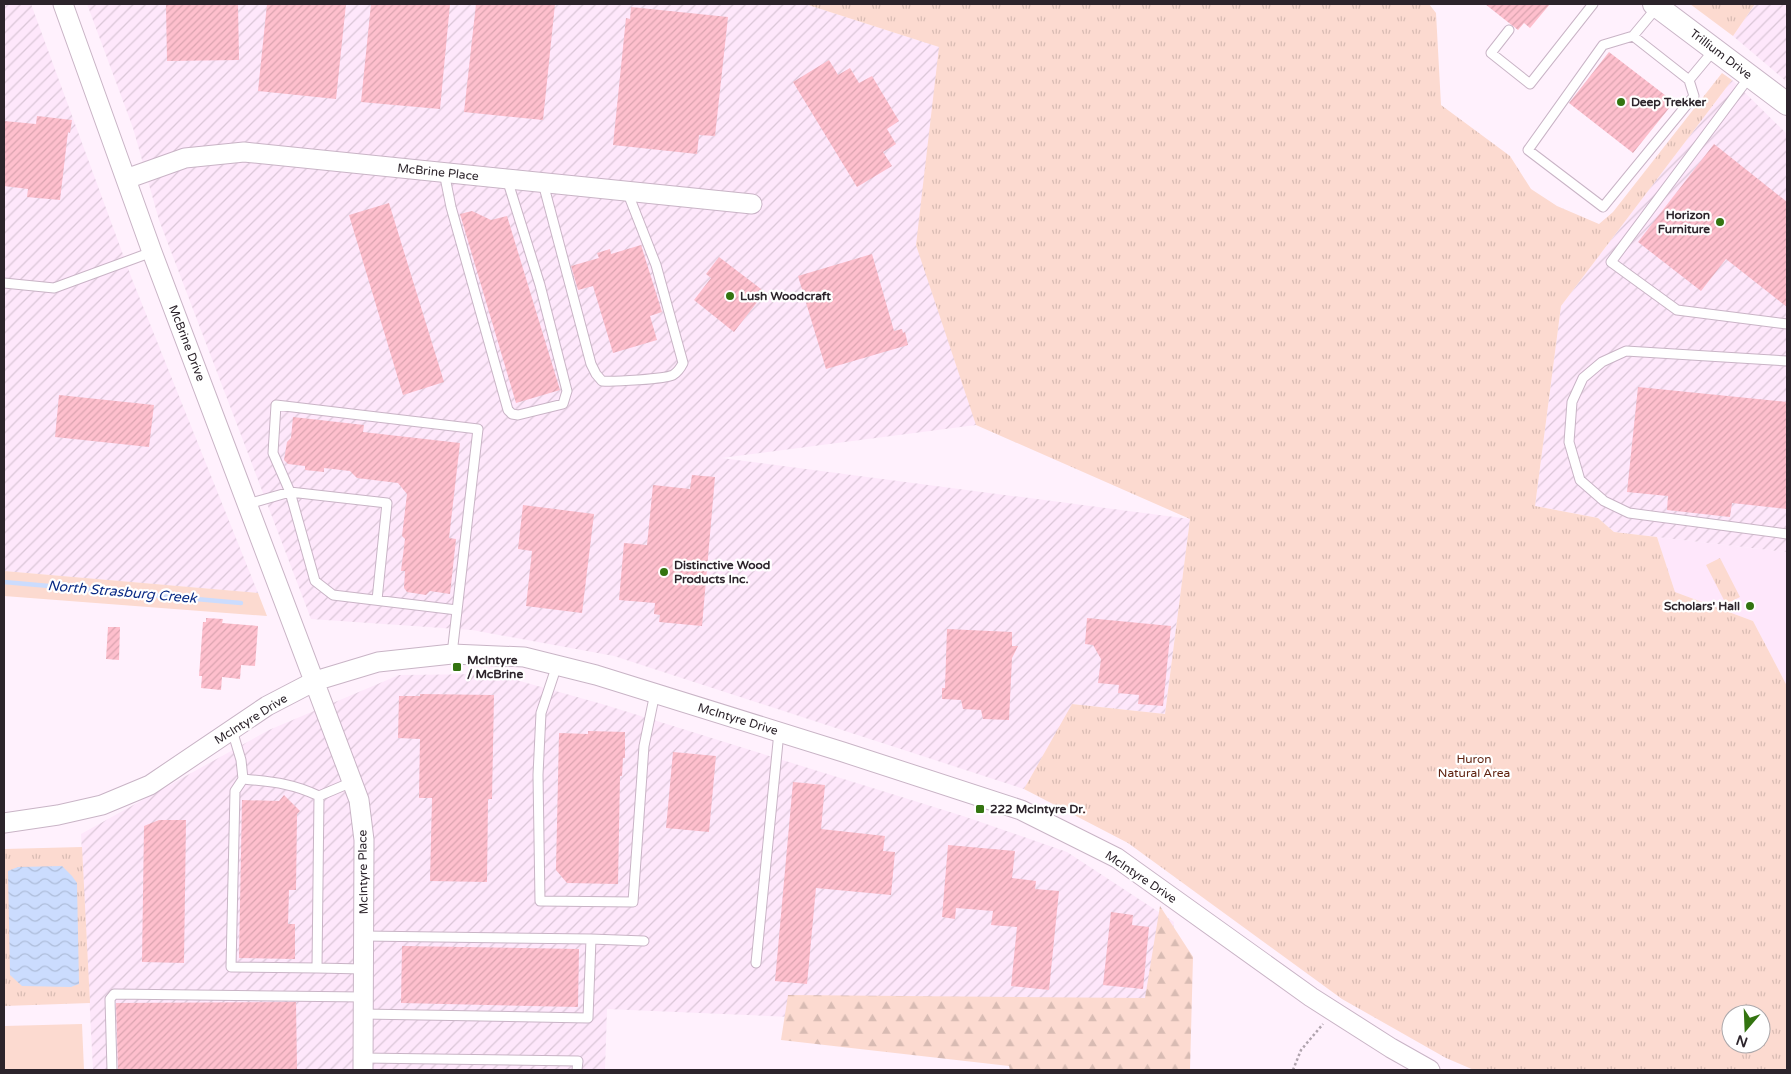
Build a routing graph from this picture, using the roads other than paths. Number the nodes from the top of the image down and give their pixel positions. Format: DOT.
graph roads {
  1 [pos="63,4"];
  2 [pos="1593,4"];
  3 [pos="1656,5"];
  4 [pos="1509,30"];
  5 [pos="1634,36"];
  6 [pos="1715,49"];
  7 [pos="1750,76"];
  8 [pos="1690,80"];
  9 [pos="1787,104"];
  10 [pos="444,172"];
  11 [pos="126,179"];
  12 [pos="507,179"];
  13 [pos="543,182"];
  14 [pos="626,191"];
  15 [pos="752,204"];
  16 [pos="152,252"];
  17 [pos="4,283"];
  18 [pos="1787,324"];
  19 [pos="1787,361"];
  20 [pos="290,492"];
  21 [pos="248,504"];
  22 [pos="1787,534"];
  23 [pos="377,600"];
  24 [pos="457,610"];
  25 [pos="452,654"];
  26 [pos="557,665"];
  27 [pos="315,681"];
  28 [pos="655,693"];
  29 [pos="232,730"];
  30 [pos="779,732"];
  31 [pos="244,779"];
  32 [pos="352,782"];
  33 [pos="319,796"];
  34 [pos="4,823"];
  35 [pos="364,936"];
  36 [pos="591,940"];
  37 [pos="644,940"];
  38 [pos="756,963"];
  39 [pos="317,968"];
  40 [pos="363,968"];
  41 [pos="363,1005"];
  42 [pos="363,1064"];
  43 [pos="112,1070"];
  44 [pos="577,1070"];
  45 [pos="1430,1070"];
  1 -- 11 [label="street, McBrine Drive"];
  2 -- 4 [label="lane"];
  3 -- 5 [label="lane"];
  3 -- 6 [label="street, Trillium Drive"];
  5 -- 8 [label="lane"];
  5 -- 8 [label="lane"];
  6 -- 7 [label="street, Trillium Drive"];
  6 -- 8 [label="lane"];
  7 -- 9 [label="street, Trillium Drive"];
  7 -- 18 [label="lane"];
  10 -- 11 [label="street, McBrine Place"];
  10 -- 12 [label="street, McBrine Place"];
  10 -- 12 [label="lane"];
  11 -- 16 [label="street, McBrine Drive"];
  12 -- 13 [label="street, McBrine Place"];
  13 -- 14 [label="street, McBrine Place"];
  13 -- 14 [label="lane"];
  14 -- 15 [label="street, McBrine Place"];
  16 -- 17 [label="lane"];
  16 -- 21 [label="street, McBrine Drive"];
  19 -- 22 [label="lane"];
  20 -- 21 [label="lane"];
  20 -- 23 [label="lane"];
  20 -- 23 [label="lane"];
  20 -- 24 [label="lane"];
  21 -- 27 [label="street, McBrine Drive"];
  23 -- 24 [label="lane"];
  24 -- 25 [label="lane"];
  25 -- 26 [label="street, McIntyre Drive"];
  25 -- 27 [label="street, McIntyre Drive"];
  26 -- 28 [label="street, McIntyre Drive"];
  26 -- 28 [label="lane"];
  27 -- 29 [label="street, McIntyre Drive"];
  27 -- 32 [label="street, McIntyre Place"];
  28 -- 30 [label="street, McIntyre Drive"];
  29 -- 31 [label="lane"];
  29 -- 34 [label="street, McIntyre Drive"];
  30 -- 38 [label="lane"];
  30 -- 45 [label="street, McIntyre Drive"];
  31 -- 33 [label="lane"];
  31 -- 39 [label="lane"];
  32 -- 33 [label="lane"];
  32 -- 35 [label="street, McIntyre Place"];
  33 -- 39 [label="lane"];
  35 -- 36 [label="lane"];
  35 -- 40 [label="street, McIntyre Place"];
  36 -- 37 [label="lane"];
  36 -- 41 [label="lane"];
  39 -- 40 [label="lane"];
  40 -- 41 [label="street, McIntyre Place"];
  41 -- 42 [label="street, McIntyre Place"];
  41 -- 43 [label="lane"];
  42 -- 44 [label="lane"];
}
